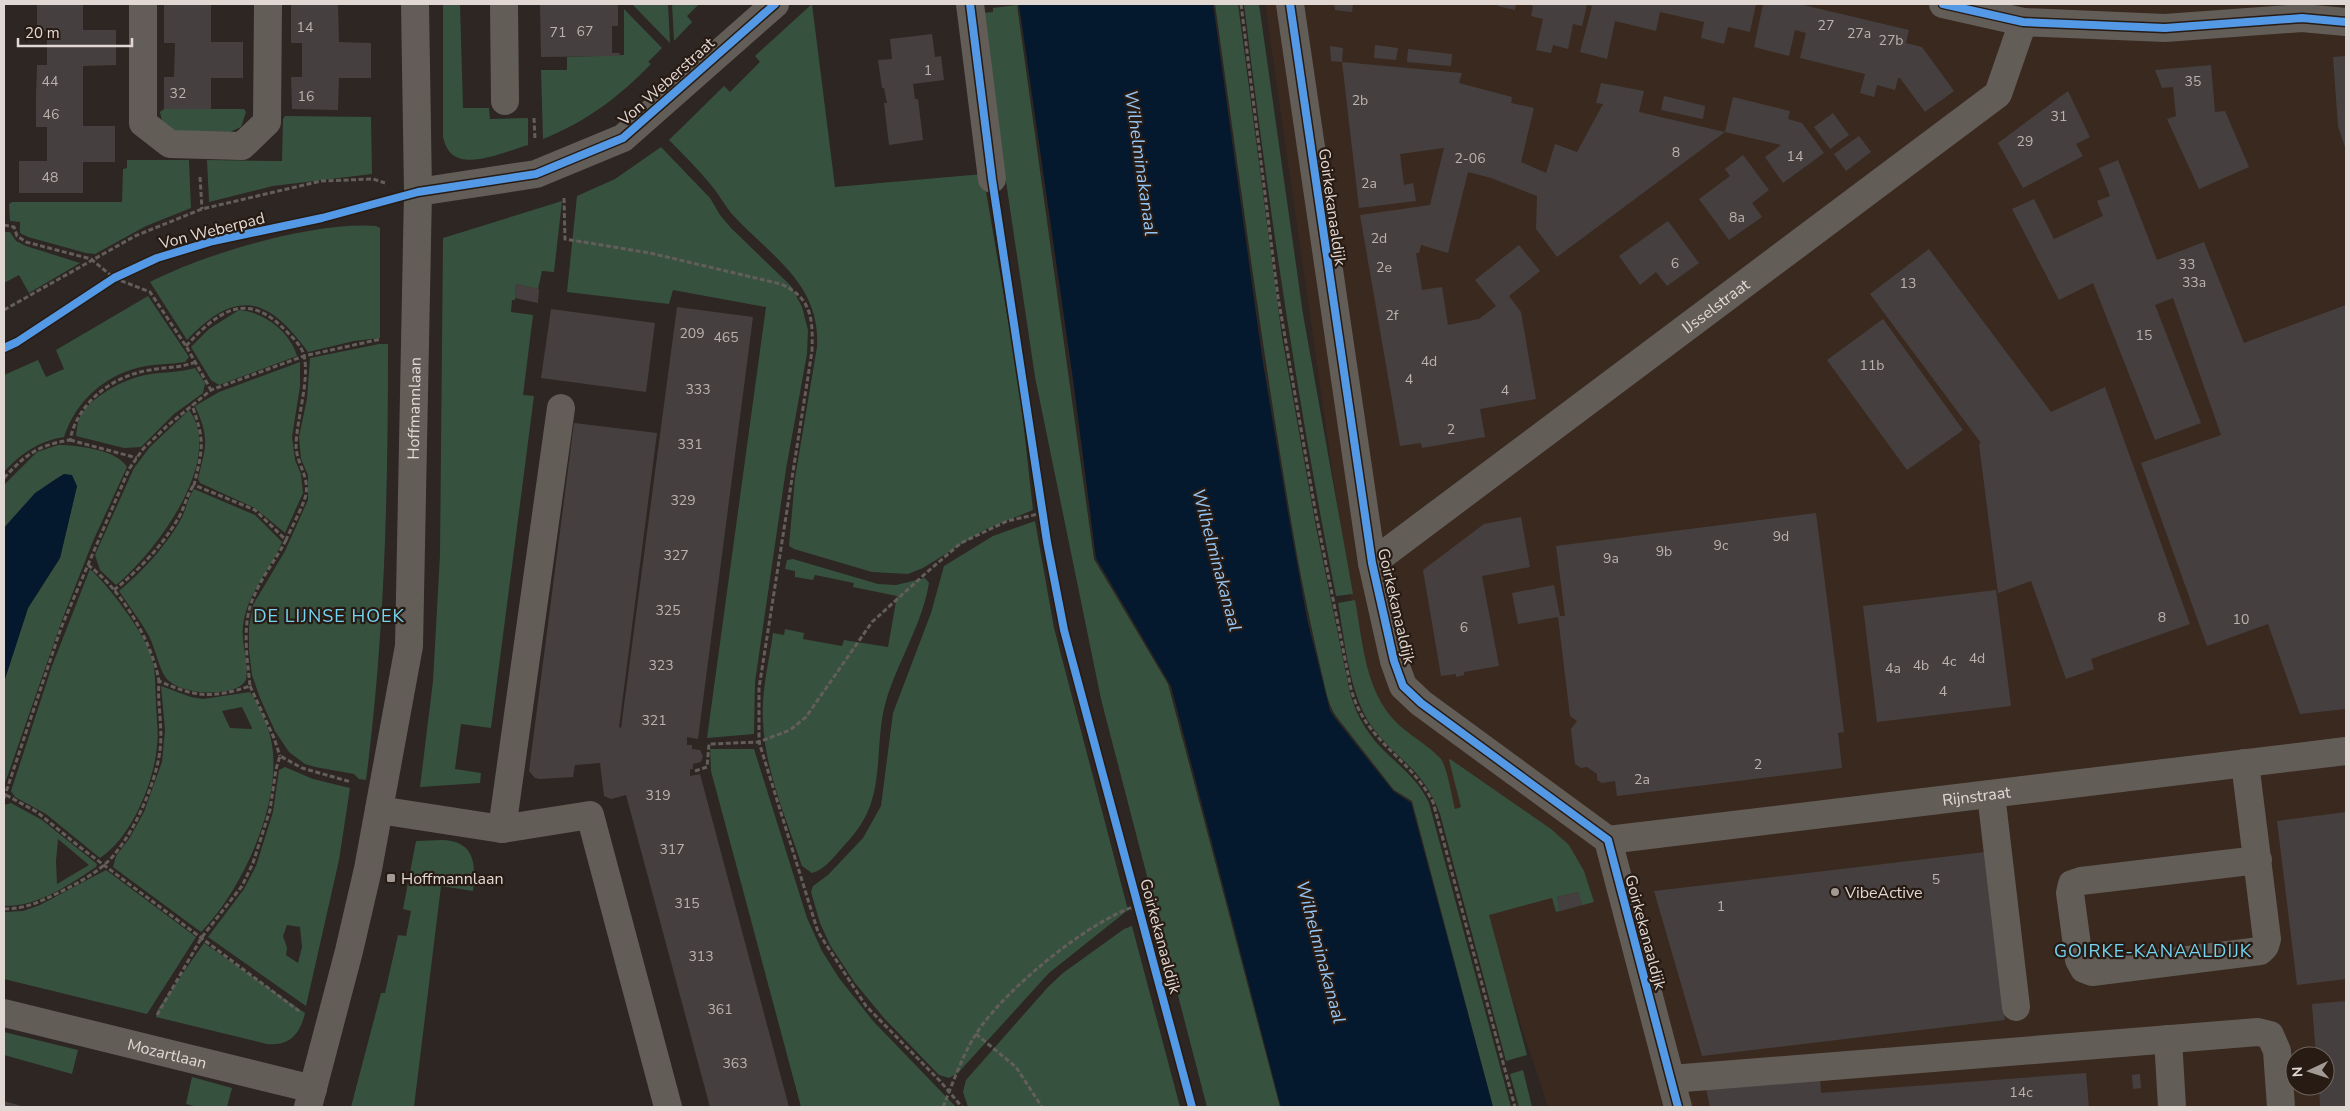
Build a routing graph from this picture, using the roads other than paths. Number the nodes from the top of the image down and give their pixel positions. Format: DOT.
graph roads {
  1 [pos="143,4"];
  2 [pos="268,4"];
  3 [pos="415,4"];
  4 [pos="504,4"];
  5 [pos="775,4"];
  6 [pos="970,4"];
  7 [pos="1290,4"];
  8 [pos="1943,4"];
  9 [pos="2336,4"];
  10 [pos="2302,18"];
  11 [pos="2023,22"];
  12 [pos="2346,22"];
  13 [pos="505,101"];
  14 [pos="992,179"];
  15 [pos="418,192"];
  16 [pos="561,408"];
  17 [pos="1372,562"];
  18 [pos="2346,751"];
  19 [pos="2245,764"];
  20 [pos="1992,794"];
  21 [pos="381,798"];
  22 [pos="502,829"];
  23 [pos="1608,840"];
  24 [pos="2258,860"];
  25 [pos="2016,1007"];
  26 [pos="4,1012"];
  27 [pos="2168,1039"];
  28 [pos="1671,1079"];
  29 [pos="310,1098"];
  30 [pos="668,1107"];
  31 [pos="1678,1107"];
  32 [pos="2172,1107"];
  33 [pos="2281,1107"];
  1 -- 2 [label="street"];
  3 -- 15 [label="street, Hoffmannlaan"];
  4 -- 13 [label="street"];
  5 -- 15 [label="street, Von Weberstraat"];
  6 -- 14 [label="street"];
  7 -- 17 [label="street, Goirkekanaaldijk"];
  8 -- 11 [label="street"];
  9 -- 10 [label="street"];
  10 -- 11 [label="street"];
  10 -- 12 [label="street"];
  11 -- 17 [label="street, IJsselstraat"];
  15 -- 21 [label="street, Hoffmannlaan"];
  16 -- 22 [label="street"];
  17 -- 23 [label="street, Goirkekanaaldijk"];
  18 -- 19 [label="street, Rijnstraat"];
  19 -- 20 [label="street, Rijnstraat"];
  19 -- 24 [label="street"];
  20 -- 23 [label="street, Rijnstraat"];
  20 -- 25 [label="street"];
  21 -- 22 [label="street"];
  21 -- 29 [label="street, Hoffmannlaan"];
  22 -- 30 [label="street"];
  23 -- 28 [label="street, Goirkekanaaldijk"];
  24 -- 24 [label="street"];
  26 -- 29 [label="street, Mozartlaan"];
  27 -- 28 [label="street"];
  27 -- 32 [label="street"];
  27 -- 33 [label="street"];
  28 -- 31 [label="street, Goirkekanaaldijk"];
}
